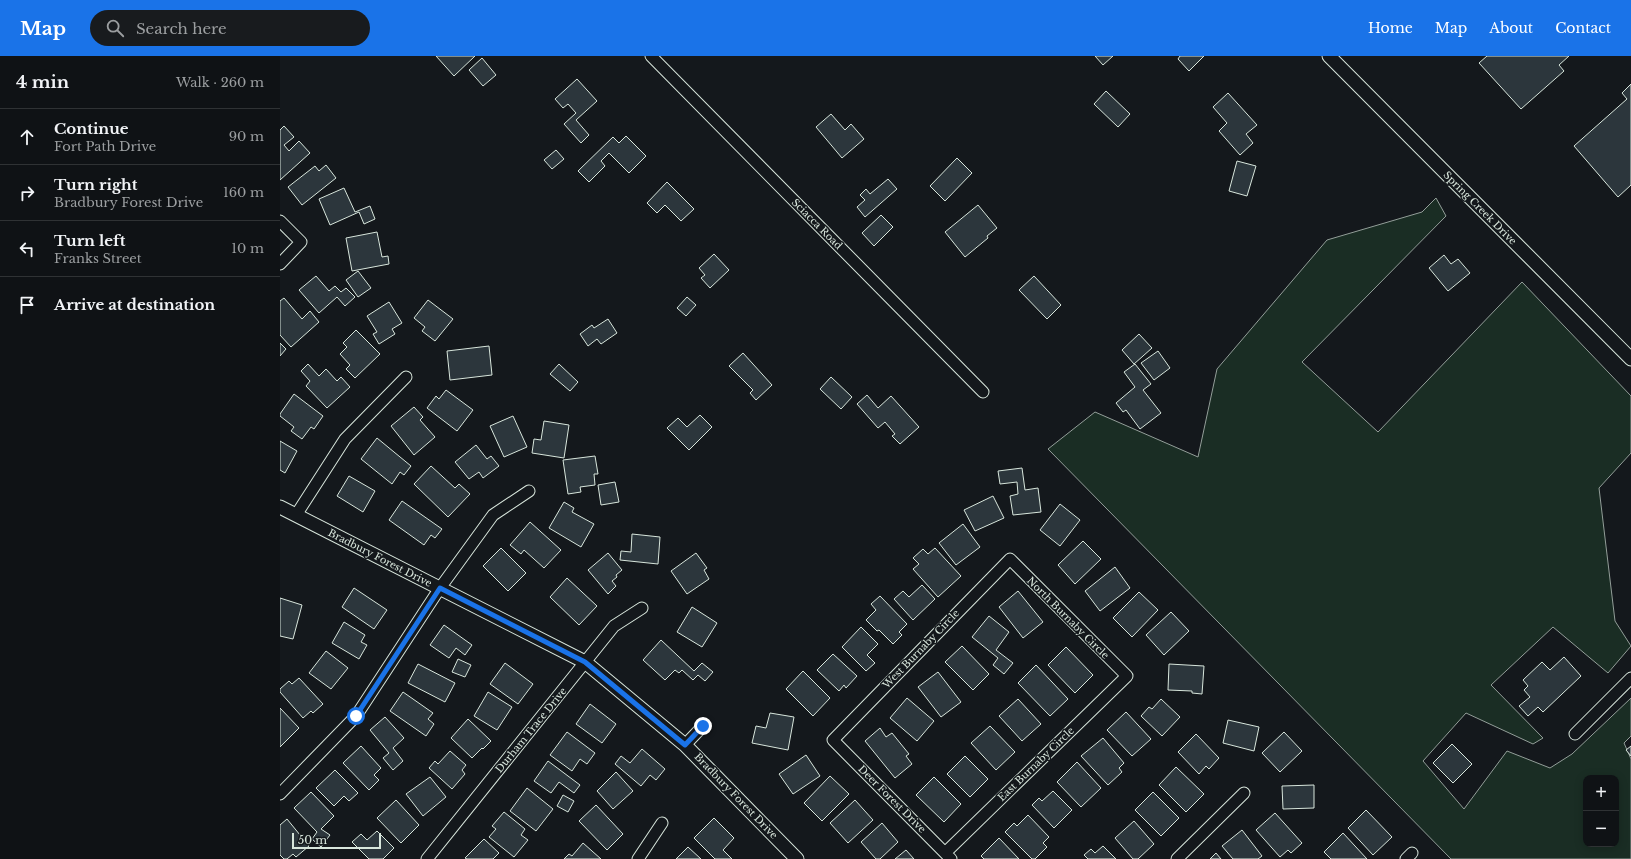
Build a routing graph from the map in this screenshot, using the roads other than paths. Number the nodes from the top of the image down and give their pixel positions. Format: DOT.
graph roads {
  1 [pos="651,56"];
  2 [pos="1329,56"];
  3 [pos="280,221"];
  4 [pos="280,264"];
  5 [pos="1631,359"];
  6 [pos="406,377"];
  7 [pos="983,392"];
  8 [pos="529,491"];
  9 [pos="280,507"];
  10 [pos="301,518"];
  11 [pos="1010,559"];
  12 [pos="440,588"];
  13 [pos="642,608"];
  14 [pos="585,662"];
  15 [pos="1127,676"];
  16 [pos="1631,678"];
  17 [pos="703,726"];
  18 [pos="1575,734"];
  19 [pos="833,740"];
  20 [pos="685,745"];
  21 [pos="1244,793"];
  22 [pos="280,794"];
  23 [pos="662,823"];
  24 [pos="948,856"];
  25 [pos="427,859"];
  26 [pos="638,859"];
  27 [pos="797,859"];
  28 [pos="1178,859"];
  1 -- 7 [label="street, Sciacca Road"];
  2 -- 5 [label="street, Spring Creek Drive"];
  3 -- 4 [label="street"];
  6 -- 10 [label="street"];
  8 -- 12 [label="street"];
  9 -- 10 [label="street, Bradbury Forest Drive"];
  10 -- 12 [label="street, Bradbury Forest Drive"];
  11 -- 15 [label="street, North Burnaby Circle"];
  11 -- 19 [label="street, West Burnaby Circle"];
  12 -- 14 [label="street, Bradbury Forest Drive"];
  12 -- 22 [label="street"];
  13 -- 14 [label="street, Durham Trace Drive"];
  14 -- 20 [label="street, Bradbury Forest Drive"];
  14 -- 25 [label="street, Durham Trace Drive"];
  15 -- 24 [label="street, East Burnaby Circle"];
  16 -- 18 [label="street"];
  17 -- 20 [label="street"];
  19 -- 24 [label="street, Deer Forest Drive"];
  20 -- 27 [label="street, Bradbury Forest Drive"];
  21 -- 28 [label="street"];
  23 -- 26 [label="street"];
}
